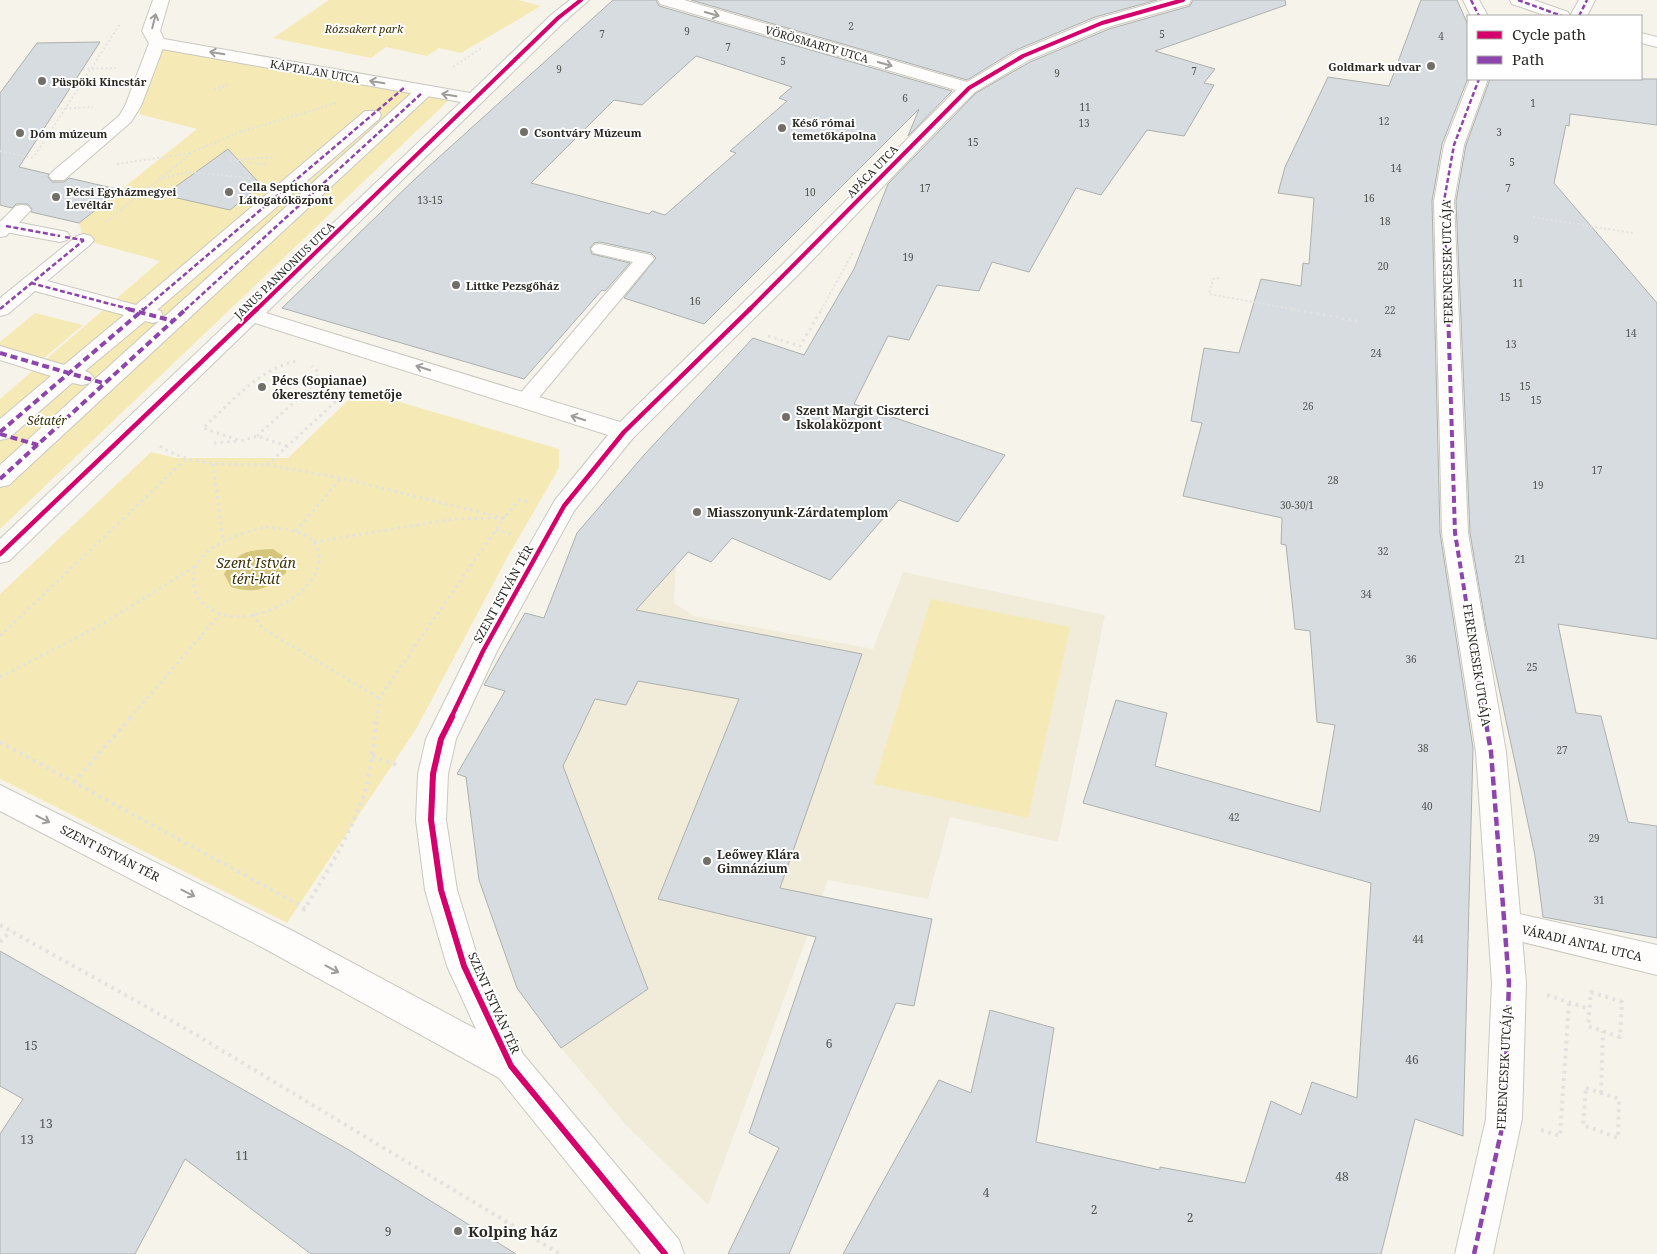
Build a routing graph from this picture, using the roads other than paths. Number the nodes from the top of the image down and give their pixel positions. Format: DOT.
graph roads {
  1 [pos="160,0"];
  2 [pos="581,0"];
  3 [pos="666,0"];
  4 [pos="1183,0"];
  5 [pos="1471,0"];
  6 [pos="1518,0"];
  7 [pos="1587,0"];
  8 [pos="1146,5"];
  9 [pos="1478,15"];
  10 [pos="1559,15"];
  11 [pos="1580,15"];
  12 [pos="1642,38"];
  13 [pos="157,42"];
  14 [pos="1657,42"];
  15 [pos="1479,80"];
  16 [pos="969,88"];
  17 [pos="417,90"];
  18 [pos="473,99"];
  19 [pos="58,176"];
  20 [pos="22,210"];
  21 [pos="3,229"];
  22 [pos="600,249"];
  23 [pos="31,284"];
  24 [pos="0,309"];
  25 [pos="139,312"];
  26 [pos="251,315"];
  27 [pos="173,321"];
  28 [pos="0,353"];
  29 [pos="69,374"];
  30 [pos="103,383"];
  31 [pos="526,401"];
  32 [pos="624,432"];
  33 [pos="0,433"];
  34 [pos="38,445"];
  35 [pos="0,479"];
  36 [pos="0,554"];
  37 [pos="0,797"];
  38 [pos="1506,925"];
  39 [pos="1657,960"];
  40 [pos="511,1066"];
  41 [pos="665,1254"];
  42 [pos="1474,1254"];
  13 -- 1 [label="street, one-way"];
  2 -- 18 [label="street, JANUS PANNONIUS UTCA"];
  3 -- 16 [label="street, VÖRÖSMARTY UTCA, one-way"];
  4 -- 8 [label="street, APÁCA UTCA"];
  5 -- 9 [label="street"];
  6 -- 10 [label="street"];
  7 -- 11 [label="street"];
  8 -- 16 [label="street, APÁCA UTCA"];
  12 -- 14 [label="street"];
  17 -- 13 [label="street, KÁPTALAN UTCA, one-way"];
  13 -- 19 [label="lane"];
  15 -- 38 [label="street, FERENCESEK UTCÁJA"];
  16 -- 32 [label="street, APÁCA UTCA"];
  18 -- 17 [label="street, KÁPTALAN UTCA, one-way"];
  17 -- 25 [label="street"];
  17 -- 27 [label="street"];
  18 -- 26 [label="street, JANUS PANNONIUS UTCA"];
  20 -- 21 [label="lane"];
  21 -- 23 [label="street"];
  22 -- 31 [label="lane"];
  23 -- 24 [label="street"];
  23 -- 25 [label="street"];
  25 -- 27 [label="street"];
  25 -- 29 [label="street"];
  31 -- 26 [label="street, one-way"];
  26 -- 36 [label="street, JANUS PANNONIUS UTCA"];
  27 -- 30 [label="street"];
  28 -- 29 [label="street"];
  29 -- 30 [label="street"];
  29 -- 33 [label="street"];
  30 -- 34 [label="street"];
  32 -- 31 [label="street, one-way"];
  32 -- 40 [label="street, SZENT ISTVÁN TÉR"];
  33 -- 34 [label="street"];
  34 -- 35 [label="street"];
  37 -- 40 [label="street, SZENT ISTVÁN TÉR, one-way"];
  38 -- 39 [label="street, VÁRADI ANTAL UTCA"];
  38 -- 42 [label="street, FERENCESEK UTCÁJA"];
  40 -- 41 [label="street, SZENT ISTVÁN TÉR"];
}
